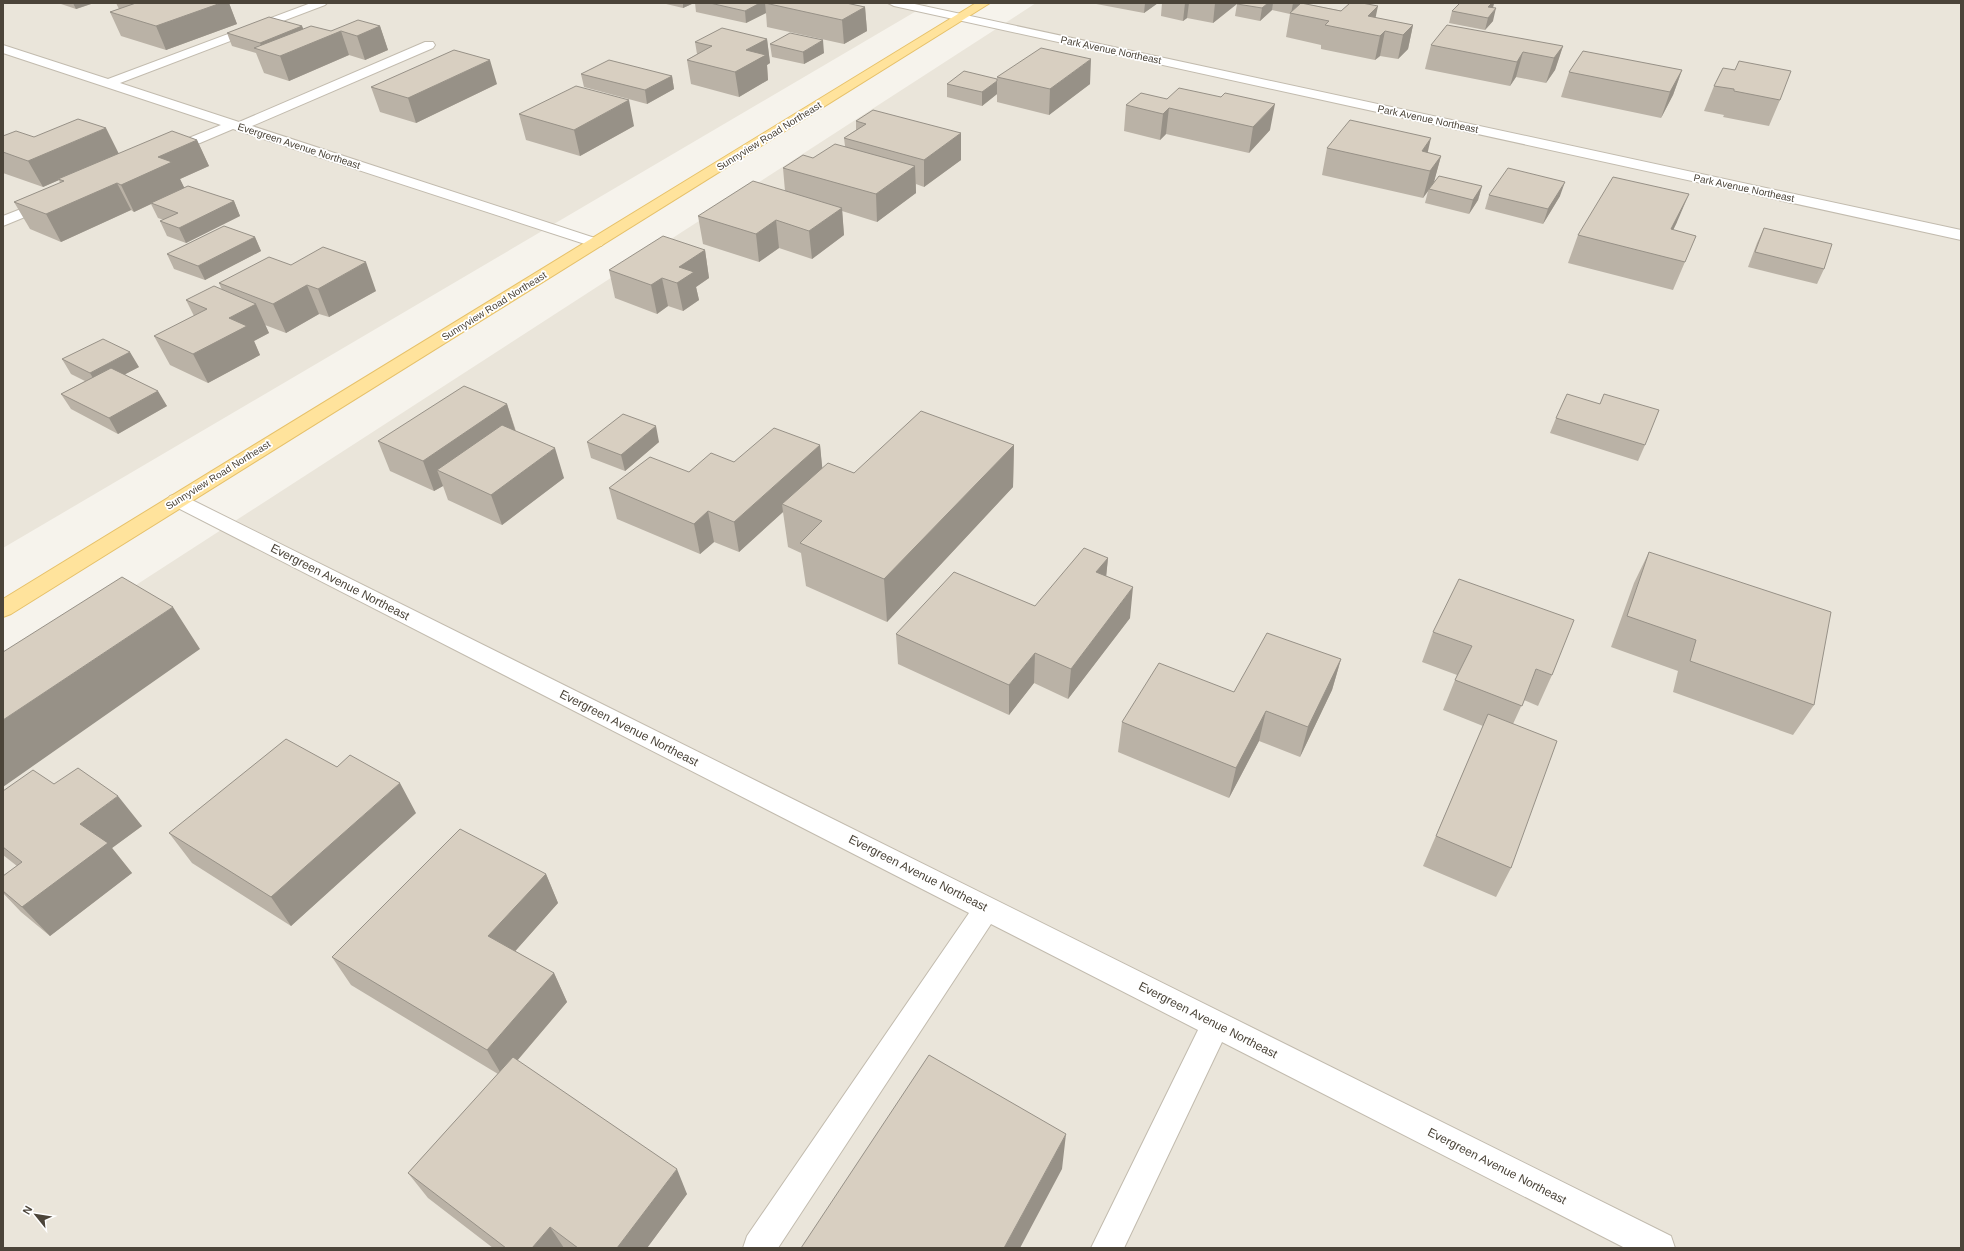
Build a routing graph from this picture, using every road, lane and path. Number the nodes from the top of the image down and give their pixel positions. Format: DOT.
graph roads {
  1 [pos="321,3"];
  2 [pos="894,3"];
  3 [pos="984,3"];
  4 [pos="961,18"];
  5 [pos="429,45"];
  6 [pos="3,49"];
  7 [pos="106,84"];
  8 [pos="235,126"];
  9 [pos="153,158"];
  10 [pos="60,197"];
  11 [pos="3,221"];
  12 [pos="1961,235"];
  13 [pos="596,243"];
  14 [pos="177,500"];
  15 [pos="3,609"];
  16 [pos="987,908"];
  17 [pos="1216,1024"];
  18 [pos="759,1248"];
  19 [pos="1107,1248"];
  20 [pos="1659,1248"];
  1 -- 7 [label="street"];
  2 -- 4 [label="street, Park Avenue Northeast"];
  3 -- 4 [label="main road, Sunnyview Road Northeast"];
  4 -- 12 [label="street, Park Avenue Northeast"];
  4 -- 13 [label="main road, Sunnyview Road Northeast"];
  5 -- 8 [label="street"];
  6 -- 7 [label="street, Evergreen Avenue Northeast"];
  7 -- 8 [label="street, Evergreen Avenue Northeast"];
  8 -- 9 [label="street"];
  8 -- 13 [label="street, Evergreen Avenue Northeast"];
  10 -- 11 [label="street"];
  13 -- 14 [label="main road, Sunnyview Road Northeast"];
  14 -- 15 [label="main road, Sunnyview Road Northeast"];
  14 -- 16 [label="street, Evergreen Avenue Northeast"];
  16 -- 17 [label="street, Evergreen Avenue Northeast"];
  16 -- 18 [label="street"];
  17 -- 19 [label="street"];
  17 -- 20 [label="street, Evergreen Avenue Northeast"];
}
